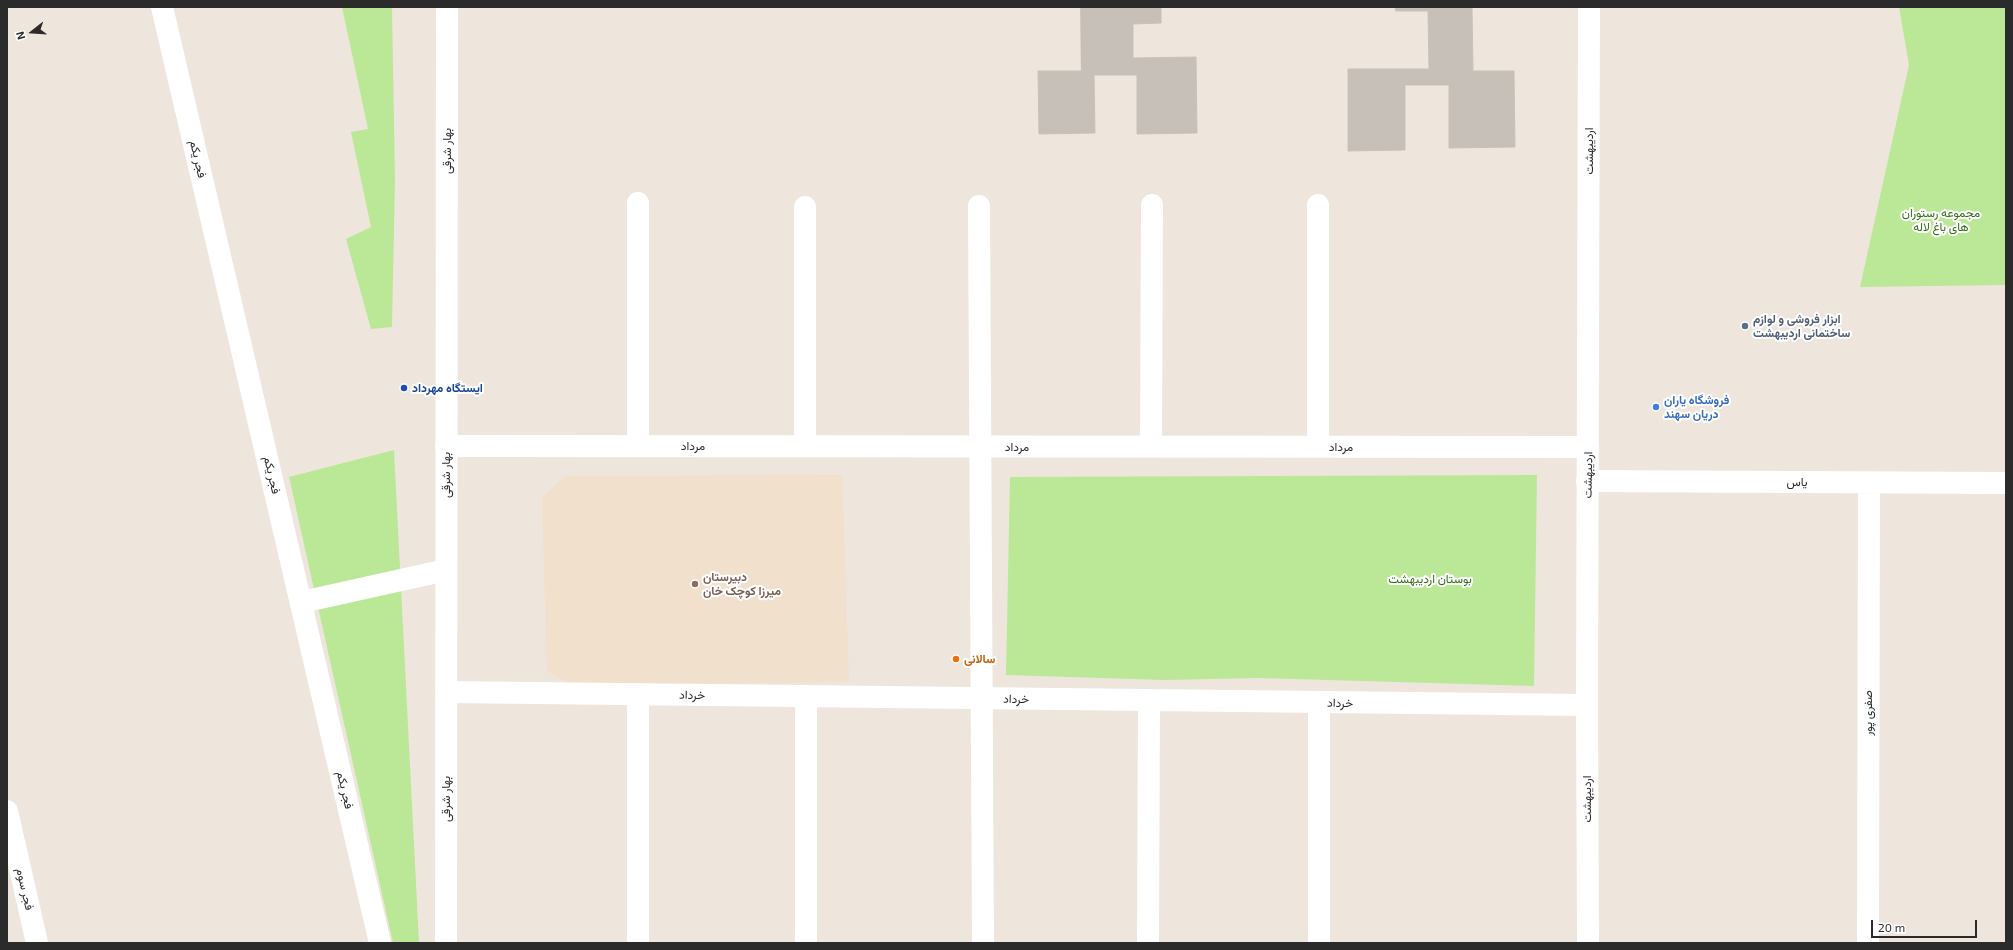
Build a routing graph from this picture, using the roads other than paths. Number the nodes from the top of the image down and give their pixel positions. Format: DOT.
graph roads {
  1 [pos="162,7"];
  2 [pos="447,7"];
  3 [pos="1589,7"];
  4 [pos="638,203"];
  5 [pos="1152,205"];
  6 [pos="1318,205"];
  7 [pos="979,206"];
  8 [pos="805,207"];
  9 [pos="446,446"];
  10 [pos="638,446"];
  11 [pos="805,446"];
  12 [pos="1150,446"];
  13 [pos="980,447"];
  14 [pos="1318,447"];
  15 [pos="1588,447"];
  16 [pos="1587,481"];
  17 [pos="1869,482"];
  18 [pos="2006,483"];
  19 [pos="446,570"];
  20 [pos="302,602"];
  21 [pos="446,692"];
  22 [pos="638,694"];
  23 [pos="806,696"];
  24 [pos="982,699"];
  25 [pos="1149,700"];
  26 [pos="1319,703"];
  27 [pos="1587,705"];
  28 [pos="7,812"];
  29 [pos="37,943"];
  30 [pos="380,943"];
  31 [pos="446,943"];
  32 [pos="638,943"];
  33 [pos="806,943"];
  34 [pos="983,943"];
  35 [pos="1148,943"];
  36 [pos="1319,943"];
  37 [pos="1588,943"];
  38 [pos="1868,943"];
  1 -- 20 [label="street, فجر یکم"];
  2 -- 9 [label="street, بهار شرقی"];
  3 -- 15 [label="street, اردیبهشت"];
  4 -- 10 [label="street"];
  5 -- 12 [label="street"];
  6 -- 14 [label="street"];
  7 -- 13 [label="street"];
  8 -- 11 [label="street"];
  9 -- 10 [label="street, مرداد"];
  9 -- 19 [label="street, بهار شرقی"];
  10 -- 11 [label="street, مرداد"];
  11 -- 13 [label="street, مرداد"];
  12 -- 13 [label="street, مرداد"];
  12 -- 14 [label="street, مرداد"];
  13 -- 24 [label="street"];
  14 -- 15 [label="street, مرداد"];
  15 -- 16 [label="street, اردیبهشت"];
  16 -- 17 [label="street, یاس"];
  16 -- 27 [label="street, اردیبهشت"];
  17 -- 18 [label="street, یاس"];
  17 -- 38 [label="street, صفری پور"];
  19 -- 20 [label="street"];
  19 -- 21 [label="street, بهار شرقی"];
  20 -- 30 [label="street, فجر یکم"];
  21 -- 22 [label="street, خرداد"];
  21 -- 31 [label="street, بهار شرقی"];
  22 -- 23 [label="street, خرداد"];
  22 -- 32 [label="street"];
  23 -- 24 [label="street, خرداد"];
  23 -- 33 [label="street"];
  24 -- 25 [label="street, خرداد"];
  24 -- 34 [label="street"];
  25 -- 26 [label="street, خرداد"];
  25 -- 35 [label="street"];
  26 -- 27 [label="street, خرداد"];
  26 -- 36 [label="street"];
  27 -- 37 [label="street, اردیبهشت"];
  28 -- 29 [label="street, فجر سوم"];
}
